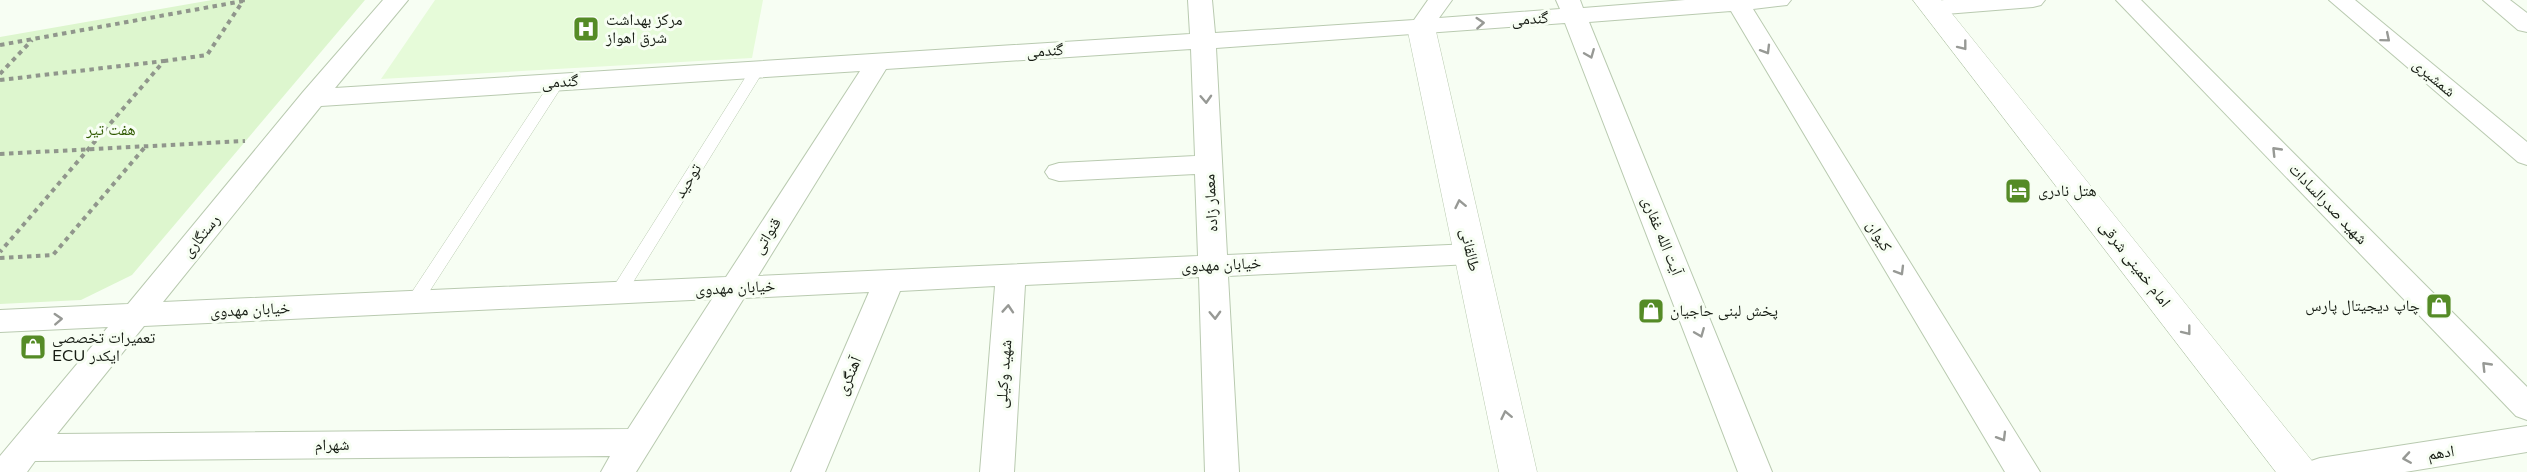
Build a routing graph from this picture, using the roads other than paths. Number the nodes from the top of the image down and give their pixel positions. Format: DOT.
graph roads {
  1 [pos="396,0"];
  2 [pos="1200,0"];
  3 [pos="1440,0"];
  4 [pos="1779,0"];
  5 [pos="2033,0"];
  6 [pos="2128,0"];
  7 [pos="2341,0"];
  8 [pos="2494,0"];
  9 [pos="1737,2"];
  10 [pos="1930,4"];
  11 [pos="1571,8"];
  12 [pos="2527,25"];
  13 [pos="1421,27"];
  14 [pos="1203,41"];
  15 [pos="878,62"];
  16 [pos="758,70"];
  17 [pos="556,82"];
  18 [pos="312,98"];
  19 [pos="2527,156"];
  20 [pos="1209,164"];
  21 [pos="1059,172"];
  22 [pos="1471,254"];
  23 [pos="1213,266"];
  24 [pos="1011,275"];
  25 [pos="890,280"];
  26 [pos="734,288"];
  27 [pos="618,293"];
  28 [pos="414,302"];
  29 [pos="138,315"];
  30 [pos="0,321"];
  31 [pos="2527,407"];
  32 [pos="2527,439"];
  33 [pos="638,442"];
  34 [pos="17,460"];
  35 [pos="618,472"];
  36 [pos="808,472"];
  37 [pos="997,472"];
  38 [pos="1222,472"];
  39 [pos="1518,472"];
  40 [pos="1755,472"];
  41 [pos="2023,472"];
  42 [pos="2298,472"];
  43 [pos="2320,472"];
  1 -- 18 [label="street, رستگاری"];
  2 -- 14 [label="street, معمار زاده"];
  3 -- 13 [label="street"];
  4 -- 9 [label="street, گندمی"];
  5 -- 10 [label="street"];
  31 -- 6 [label="street, شهید صدرالسادات, one-way"];
  7 -- 19 [label="street, شمشیری, one-way"];
  8 -- 12 [label="street"];
  9 -- 11 [label="street, گندمی"];
  9 -- 41 [label="street, کیوان, one-way"];
  10 -- 42 [label="main road, امام خمینی شرقی, one-way"];
  13 -- 11 [label="street, گندمی, one-way"];
  11 -- 40 [label="street, آیت الله غفاری, one-way"];
  13 -- 14 [label="street, گندمی"];
  22 -- 13 [label="main road, طالقانی, one-way"];
  14 -- 15 [label="street, گندمی"];
  14 -- 20 [label="street, معمار زاده, one-way"];
  15 -- 16 [label="street, گندمی"];
  15 -- 26 [label="street, قنواتی"];
  16 -- 17 [label="street, گندمی"];
  16 -- 27 [label="lane, توحید"];
  17 -- 18 [label="street, گندمی"];
  17 -- 28 [label="lane"];
  18 -- 29 [label="street, رستگاری"];
  20 -- 21 [label="street"];
  20 -- 23 [label="street, معمار زاده"];
  22 -- 23 [label="street, خیابان مهدوی"];
  39 -- 22 [label="main road, طالقانی, one-way"];
  23 -- 24 [label="street, خیابان مهدوی"];
  23 -- 38 [label="street, معمار زاده, one-way"];
  24 -- 25 [label="street, خیابان مهدوی"];
  37 -- 24 [label="street, شهید وکیلی, one-way"];
  25 -- 26 [label="street, خیابان مهدوی"];
  25 -- 36 [label="street, آهنگری"];
  26 -- 27 [label="street, خیابان مهدوی"];
  26 -- 33 [label="street, قنواتی"];
  27 -- 28 [label="street, خیابان مهدوی"];
  28 -- 29 [label="street, خیابان مهدوی"];
  30 -- 29 [label="street, خیابان مهدوی, one-way"];
  29 -- 34 [label="street, رستگاری"];
  32 -- 43 [label="street, ادهم, one-way"];
  33 -- 34 [label="street, شهرام"];
  33 -- 35 [label="street, قنواتی"];
}
